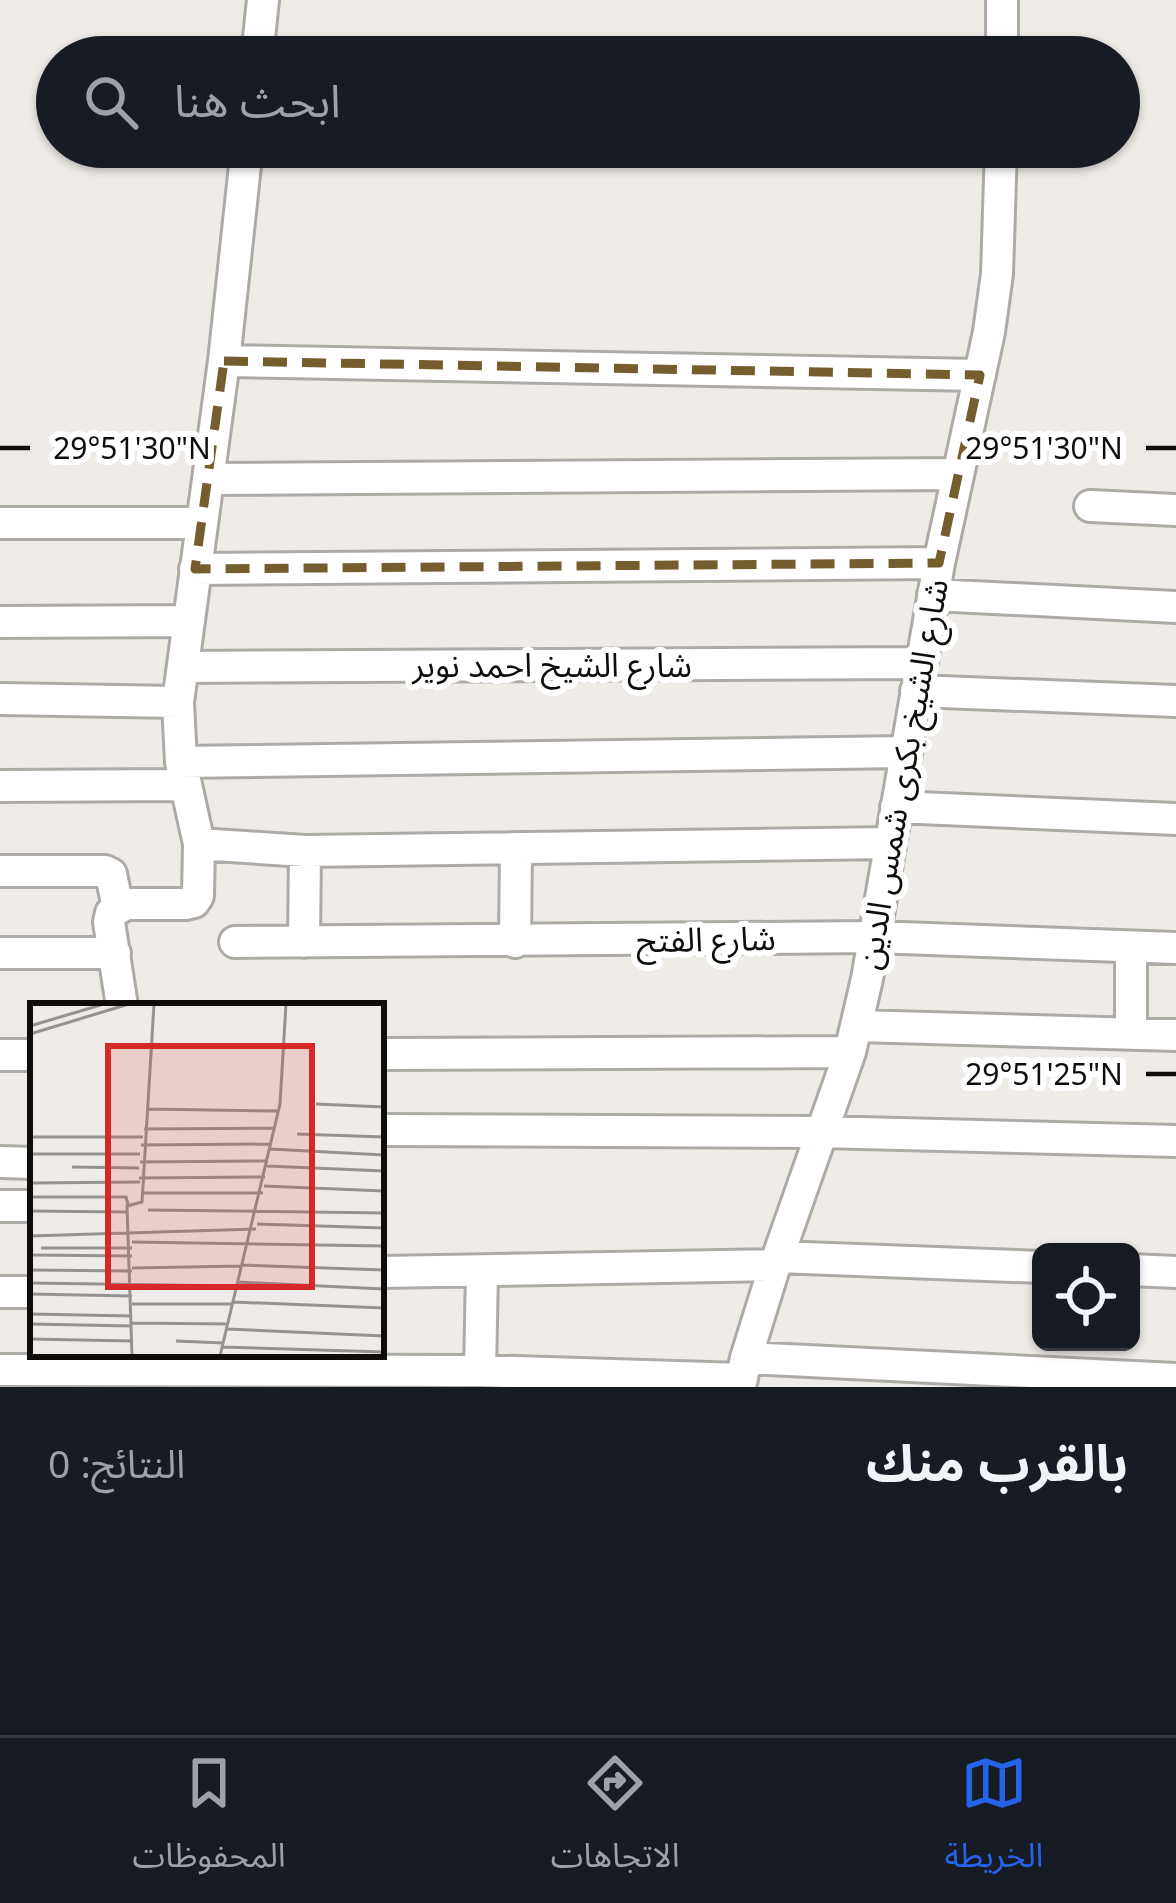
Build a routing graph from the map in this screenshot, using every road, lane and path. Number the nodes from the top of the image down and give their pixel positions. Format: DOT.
graph roads {
  1 [pos="263,0"];
  2 [pos="1002,0"];
  3 [pos="259,36"];
  4 [pos="1001,36"];
  5 [pos="245,168"];
  6 [pos="1000,168"];
  7 [pos="224,361"];
  8 [pos="980,375"];
  9 [pos="958,475"];
  10 [pos="208,478"];
  11 [pos="1090,506"];
  12 [pos="1176,510"];
  13 [pos="0,523"];
  14 [pos="202,523"];
  15 [pos="939,563"];
  16 [pos="195,569"];
  17 [pos="933,595"];
  18 [pos="1176,607"];
  19 [pos="189,620"];
  20 [pos="0,622"];
  21 [pos="183,668"];
  22 [pos="918,677"];
  23 [pos="0,699"];
  24 [pos="1176,701"];
  25 [pos="178,702"];
  26 [pos="906,752"];
  27 [pos="183,773"];
  28 [pos="0,786"];
  29 [pos="896,807"];
  30 [pos="1176,819"];
  31 [pos="890,843"];
  32 [pos="199,844"];
  33 [pos="516,848"];
  34 [pos="305,851"];
  35 [pos="0,871"];
  36 [pos="118,908"];
  37 [pos="874,937"];
  38 [pos="235,942"];
  39 [pos="304,942"];
  40 [pos="515,942"];
  41 [pos="1131,947"];
  42 [pos="1176,948"];
  43 [pos="0,953"];
  44 [pos="115,953"];
  45 [pos="122,1003"];
  46 [pos="1131,1033"];
  47 [pos="1176,1034"];
  48 [pos="853,1039"];
  49 [pos="384,1054"];
  50 [pos="384,1130"];
  51 [pos="822,1132"];
  52 [pos="1176,1141"];
  53 [pos="0,1162"];
  54 [pos="30,1163"];
  55 [pos="0,1206"];
  56 [pos="30,1207"];
  57 [pos="776,1261"];
  58 [pos="1032,1267"];
  59 [pos="1140,1270"];
  60 [pos="384,1272"];
  61 [pos="482,1272"];
  62 [pos="1176,1272"];
  63 [pos="0,1370"];
  64 [pos="138,1371"];
  65 [pos="480,1371"];
  66 [pos="743,1375"];
  67 [pos="1176,1378"];
  1 -- 3 [label="street"];
  2 -- 4 [label="street"];
  5 -- 7 [label="street"];
  6 -- 8 [label="street, شارع الشيخ بكرى شمس الدين"];
  7 -- 8 [label="street"];
  7 -- 10 [label="street"];
  8 -- 9 [label="street, شارع الشيخ بكرى شمس الدين"];
  9 -- 10 [label="street"];
  9 -- 15 [label="street, شارع الشيخ بكرى شمس الدين"];
  10 -- 14 [label="street"];
  11 -- 12 [label="street"];
  13 -- 14 [label="street"];
  14 -- 16 [label="street"];
  15 -- 16 [label="street"];
  15 -- 17 [label="street, شارع الشيخ بكرى شمس الدين"];
  16 -- 19 [label="street"];
  17 -- 18 [label="street"];
  17 -- 22 [label="street, شارع الشيخ بكرى شمس الدين"];
  19 -- 20 [label="street"];
  19 -- 21 [label="street"];
  21 -- 22 [label="street, شارع الشيخ احمد نوير"];
  21 -- 25 [label="street"];
  22 -- 24 [label="street, شارع الشيخ احمد نوير"];
  22 -- 26 [label="street, شارع الشيخ بكرى شمس الدين"];
  23 -- 25 [label="street"];
  25 -- 27 [label="street"];
  26 -- 27 [label="street"];
  26 -- 29 [label="street, شارع الشيخ بكرى شمس الدين"];
  27 -- 28 [label="street"];
  27 -- 32 [label="street"];
  29 -- 30 [label="street"];
  29 -- 31 [label="street, شارع الشيخ بكرى شمس الدين"];
  31 -- 33 [label="street"];
  31 -- 37 [label="street, شارع الشيخ بكرى شمس الدين"];
  32 -- 34 [label="street"];
  32 -- 36 [label="street"];
  33 -- 34 [label="street"];
  33 -- 40 [label="street"];
  34 -- 39 [label="street"];
  35 -- 36 [label="street"];
  36 -- 44 [label="street"];
  37 -- 40 [label="street, شارع الفتح"];
  37 -- 41 [label="street, شارع الفتح"];
  37 -- 48 [label="street, شارع الشيخ بكرى شمس الدين"];
  38 -- 39 [label="street, شارع الفتح"];
  39 -- 40 [label="street, شارع الفتح"];
  41 -- 42 [label="street, شارع الفتح"];
  41 -- 46 [label="street"];
  43 -- 44 [label="street"];
  44 -- 45 [label="street"];
  46 -- 47 [label="street"];
  46 -- 48 [label="street"];
  48 -- 49 [label="street"];
  48 -- 51 [label="street, شارع الشيخ بكرى شمس الدين"];
  50 -- 51 [label="street"];
  51 -- 52 [label="street"];
  51 -- 57 [label="street, شارع الشيخ بكرى شمس الدين"];
  53 -- 54 [label="street"];
  55 -- 56 [label="street"];
  57 -- 58 [label="street"];
  57 -- 61 [label="street"];
  57 -- 66 [label="street, شارع الشيخ بكرى شمس الدين"];
  59 -- 62 [label="street"];
  60 -- 61 [label="street"];
  61 -- 65 [label="street"];
  63 -- 64 [label="street"];
  64 -- 65 [label="street"];
  65 -- 66 [label="street"];
  66 -- 67 [label="street"];
}
